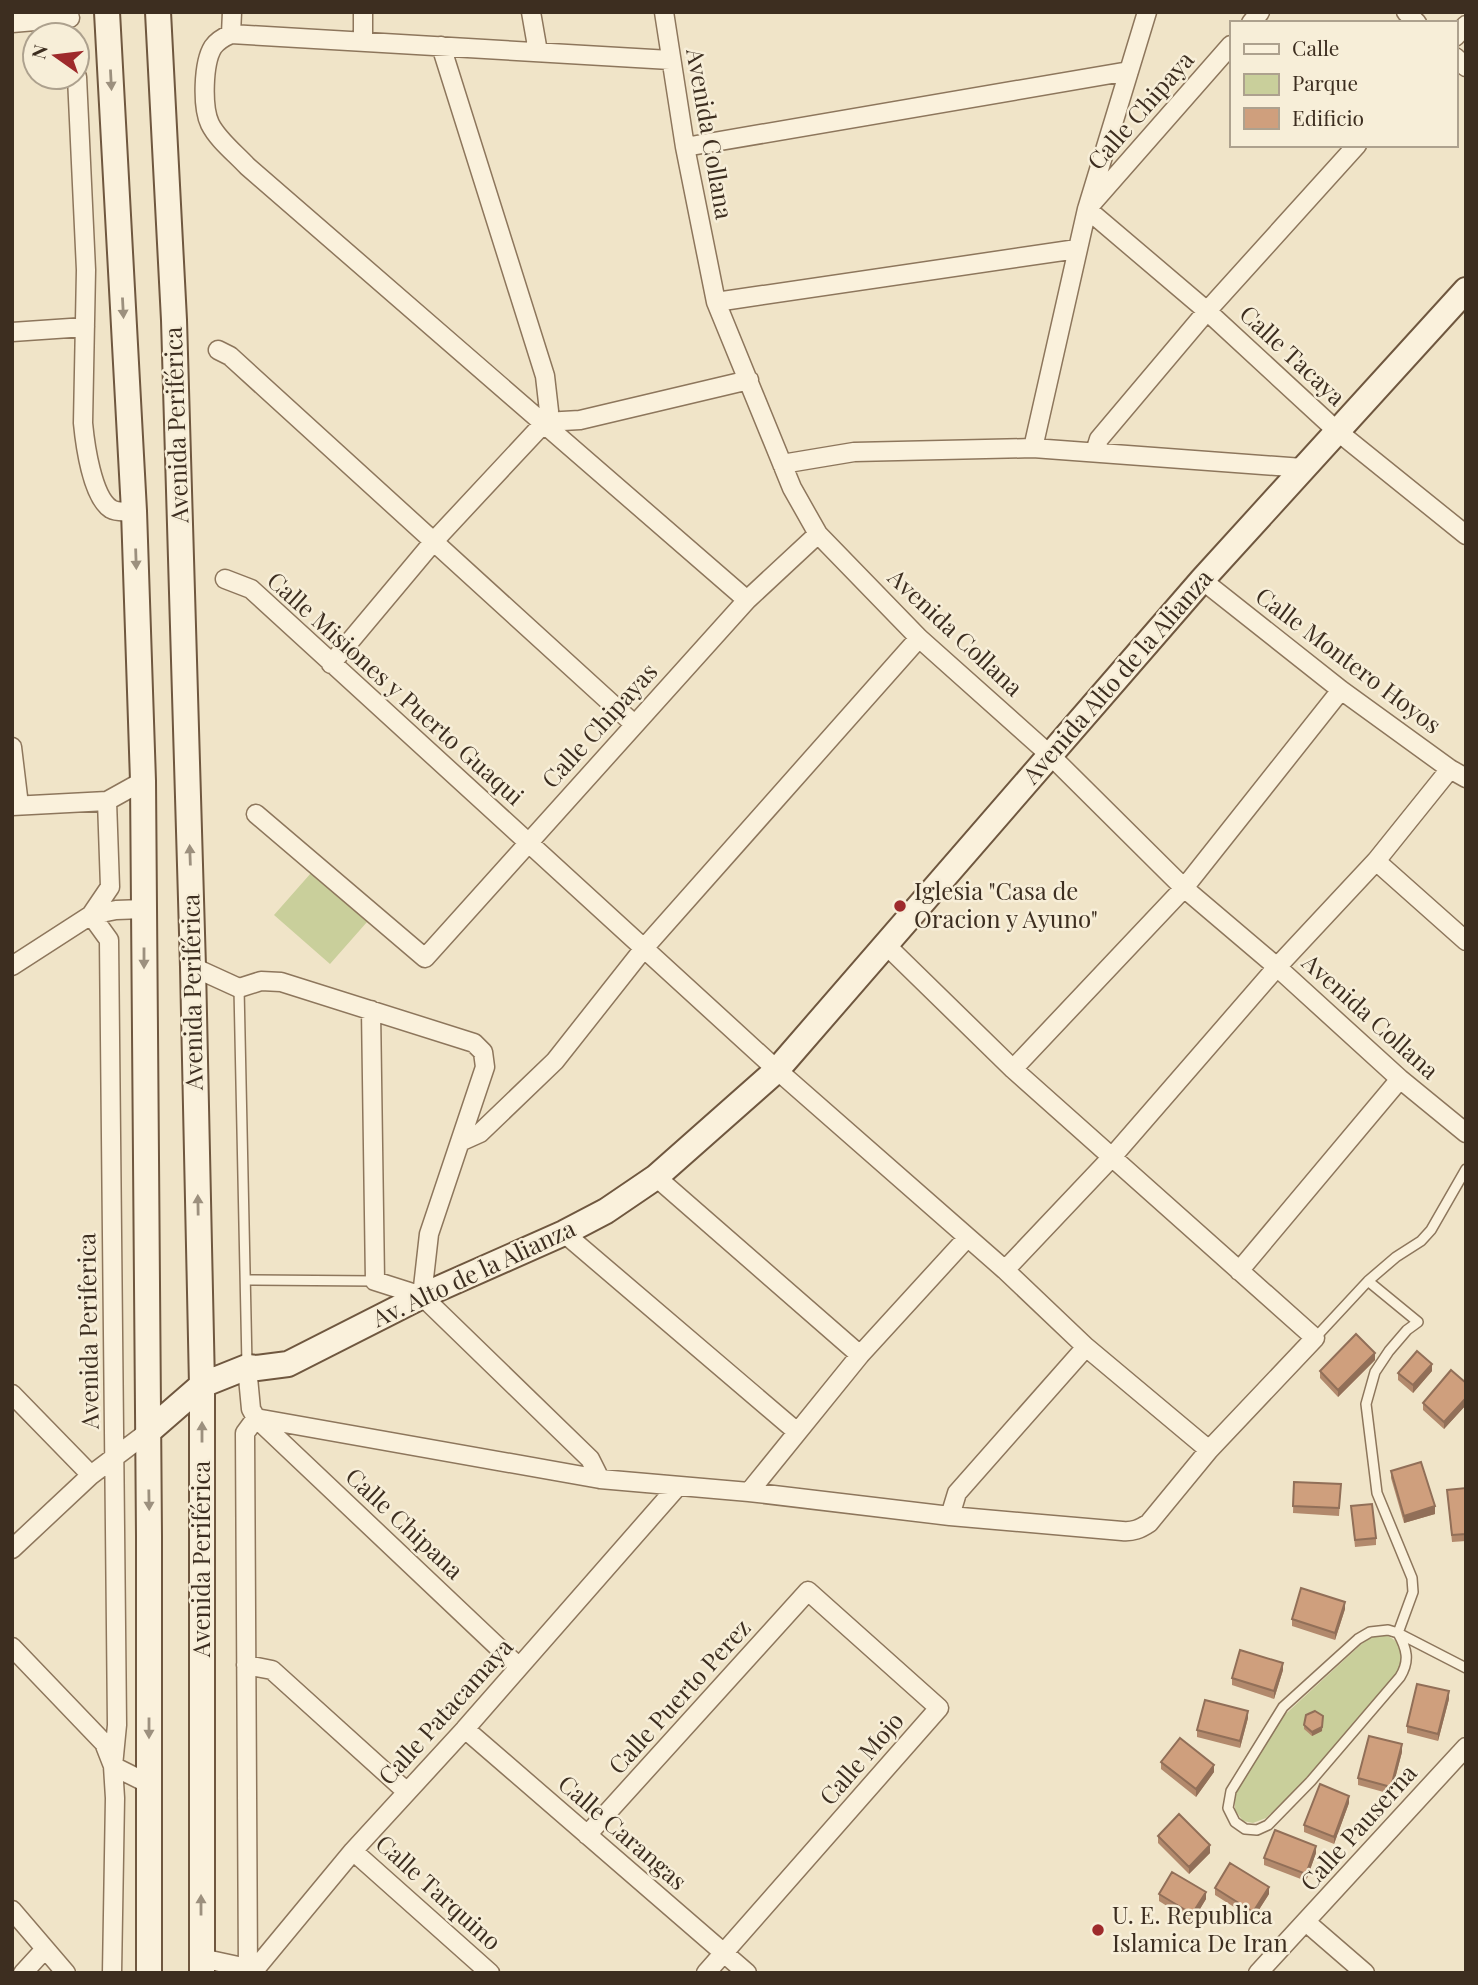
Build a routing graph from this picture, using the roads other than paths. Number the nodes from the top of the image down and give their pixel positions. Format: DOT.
graph roads {
  1 [pos="107,12"];
  2 [pos="158,12"];
  3 [pos="232,12"];
  4 [pos="363,12"];
  5 [pos="531,12"];
  6 [pos="664,12"];
  7 [pos="1147,12"];
  8 [pos="231,34"];
  9 [pos="363,41"];
  10 [pos="441,46"];
  11 [pos="1230,46"];
  12 [pos="538,52"];
  13 [pos="670,60"];
  14 [pos="1129,71"];
  15 [pos="78,91"];
  16 [pos="1355,147"];
  17 [pos="685,148"];
  18 [pos="1087,209"];
  19 [pos="1077,249"];
  20 [pos="1466,290"];
  21 [pos="716,302"];
  22 [pos="1208,311"];
  23 [pos="85,327"];
  24 [pos="12,332"];
  25 [pos="218,349"];
  26 [pos="749,380"];
  27 [pos="545,422"];
  28 [pos="1337,430"];
  29 [pos="1033,448"];
  30 [pos="1095,452"];
  31 [pos="782,464"];
  32 [pos="1303,468"];
  33 [pos="134,511"];
  34 [pos="818,534"];
  35 [pos="1466,535"];
  36 [pos="434,541"];
  37 [pos="225,579"];
  38 [pos="1202,580"];
  39 [pos="747,600"];
  40 [pos="919,638"];
  41 [pos="331,664"];
  42 [pos="1341,690"];
  43 [pos="634,724"];
  44 [pos="12,747"];
  45 [pos="1050,755"];
  46 [pos="1450,769"];
  47 [pos="1466,778"];
  48 [pos="143,781"];
  49 [pos="107,801"];
  50 [pos="16,806"];
  51 [pos="256,814"];
  52 [pos="527,842"];
  53 [pos="1376,861"];
  54 [pos="1184,888"];
  55 [pos="144,909"];
  56 [pos="91,915"];
  57 [pos="1466,940"];
  58 [pos="885,944"];
  59 [pos="645,947"];
  60 [pos="12,966"];
  61 [pos="193,967"];
  62 [pos="1277,967"];
  63 [pos="239,988"];
  64 [pos="371,1010"];
  65 [pos="1013,1069"];
  66 [pos="777,1070"];
  67 [pos="1400,1079"];
  68 [pos="1466,1133"];
  69 [pos="460,1142"];
  70 [pos="1112,1157"];
  71 [pos="1466,1169"];
  72 [pos="656,1177"];
  73 [pos="564,1233"];
  74 [pos="967,1238"];
  75 [pos="1006,1270"];
  76 [pos="1239,1271"];
  77 [pos="246,1280"];
  78 [pos="375,1281"];
  79 [pos="1368,1281"];
  80 [pos="422,1296"];
  81 [pos="1315,1338"];
  82 [pos="1086,1346"];
  83 [pos="860,1355"];
  84 [pos="247,1367"];
  85 [pos="202,1385"];
  86 [pos="12,1394"];
  87 [pos="256,1418"];
  88 [pos="796,1431"];
  89 [pos="148,1432"];
  90 [pos="1209,1450"];
  91 [pos="115,1457"];
  92 [pos="92,1475"];
  93 [pos="600,1479"];
  94 [pos="678,1486"];
  95 [pos="749,1492"];
  96 [pos="950,1516"];
  97 [pos="12,1549"];
  98 [pos="808,1591"];
  99 [pos="1398,1633"];
  100 [pos="12,1647"];
  101 [pos="246,1665"];
  102 [pos="519,1667"];
  103 [pos="1466,1668"];
  104 [pos="465,1730"];
  105 [pos="1466,1747"];
  106 [pos="113,1766"];
  107 [pos="149,1784"];
  108 [pos="407,1792"];
  109 [pos="587,1835"];
  110 [pos="354,1851"];
  111 [pos="12,1910"];
  112 [pos="1306,1922"];
  113 [pos="45,1949"];
  114 [pos="724,1953"];
  115 [pos="202,1966"];
  116 [pos="23,1973"];
  117 [pos="66,1973"];
  118 [pos="112,1973"];
  119 [pos="149,1973"];
  120 [pos="248,1973"];
  121 [pos="490,1973"];
  122 [pos="706,1973"];
  123 [pos="747,1973"];
  124 [pos="1258,1973"];
  125 [pos="1365,1973"];
  1 -- 33 [label="street, Avenida Periférica, one-way"];
  61 -- 2 [label="street, Avenida Periférica, one-way"];
  3 -- 8 [label="street"];
  4 -- 9 [label="street"];
  5 -- 12 [label="street"];
  6 -- 13 [label="street, Avenida Collana"];
  7 -- 14 [label="street"];
  8 -- 9 [label="street"];
  8 -- 27 [label="street"];
  9 -- 10 [label="street"];
  10 -- 12 [label="street"];
  10 -- 27 [label="street"];
  11 -- 18 [label="street, Calle Chipaya"];
  12 -- 13 [label="street"];
  13 -- 17 [label="street, Avenida Collana"];
  14 -- 17 [label="street"];
  14 -- 18 [label="street"];
  15 -- 23 [label="street"];
  16 -- 22 [label="street"];
  17 -- 21 [label="street, Avenida Collana"];
  18 -- 19 [label="street"];
  18 -- 22 [label="street, Calle Tacaya"];
  19 -- 21 [label="street"];
  19 -- 29 [label="street"];
  20 -- 28 [label="street, Avenida Alto de la Alianza"];
  21 -- 26 [label="street, Avenida Collana"];
  22 -- 28 [label="street, Calle Tacaya"];
  22 -- 30 [label="street"];
  23 -- 24 [label="street"];
  23 -- 33 [label="street"];
  25 -- 36 [label="street"];
  26 -- 27 [label="street"];
  26 -- 31 [label="street, Avenida Collana"];
  27 -- 36 [label="street"];
  27 -- 39 [label="street"];
  28 -- 32 [label="street, Avenida Alto de la Alianza"];
  28 -- 35 [label="street, Calle Tacaya"];
  29 -- 30 [label="street"];
  29 -- 31 [label="street"];
  30 -- 32 [label="street"];
  31 -- 34 [label="street, Avenida Collana"];
  32 -- 38 [label="street, Avenida Alto de la Alianza"];
  33 -- 48 [label="street, Avenida Periférica, one-way"];
  34 -- 39 [label="street, Calle Chipayas"];
  34 -- 40 [label="street, Avenida Collana"];
  36 -- 41 [label="street"];
  36 -- 43 [label="street"];
  37 -- 41 [label="street, Calle Misiones y Puerto Guaqui"];
  38 -- 42 [label="street, Calle Montero Hoyos"];
  38 -- 45 [label="street, Avenida Alto de la Alianza"];
  39 -- 43 [label="street, Calle Chipayas"];
  40 -- 45 [label="street, Avenida Collana"];
  40 -- 59 [label="street"];
  41 -- 52 [label="street, Calle Misiones y Puerto Guaqui"];
  42 -- 46 [label="street, Calle Montero Hoyos"];
  42 -- 54 [label="street"];
  43 -- 52 [label="street, Calle Chipayas"];
  44 -- 50 [label="street"];
  45 -- 54 [label="street, Avenida Collana"];
  45 -- 58 [label="street, Avenida Alto de la Alianza"];
  46 -- 47 [label="street, Calle Montero Hoyos"];
  46 -- 53 [label="street"];
  48 -- 49 [label="street"];
  48 -- 55 [label="street, Avenida Periférica"];
  49 -- 50 [label="street"];
  49 -- 56 [label="street"];
  51 -- 52 [label="street, Calle Chipayas"];
  52 -- 59 [label="street, Calle Misiones y Puerto Guaqui"];
  53 -- 57 [label="street"];
  53 -- 62 [label="street"];
  54 -- 62 [label="street, Avenida Collana"];
  54 -- 65 [label="street"];
  55 -- 56 [label="street"];
  55 -- 89 [label="street, Avenida Periférica, one-way"];
  56 -- 60 [label="street"];
  56 -- 91 [label="street, Avenida Periferica"];
  58 -- 65 [label="street"];
  58 -- 66 [label="street, Avenida Alto de la Alianza"];
  59 -- 66 [label="street, Calle Misiones y Puerto Guaqui"];
  59 -- 69 [label="street"];
  61 -- 63 [label="street"];
  85 -- 61 [label="street, Avenida Periférica, one-way"];
  62 -- 67 [label="street, Avenida Collana"];
  62 -- 70 [label="street"];
  63 -- 64 [label="street"];
  63 -- 77 [label="lane"];
  64 -- 69 [label="street"];
  64 -- 78 [label="street"];
  65 -- 70 [label="street"];
  66 -- 72 [label="street, Av. Alto de la Alianza"];
  66 -- 74 [label="street, Calle Misiones y Puerto Guaqui"];
  67 -- 68 [label="street, Avenida Collana"];
  67 -- 76 [label="street"];
  69 -- 80 [label="street"];
  70 -- 75 [label="street"];
  70 -- 76 [label="street"];
  71 -- 79 [label="lane"];
  72 -- 73 [label="street, Av. Alto de la Alianza"];
  72 -- 83 [label="street"];
  73 -- 80 [label="street, Av. Alto de la Alianza"];
  73 -- 88 [label="street"];
  74 -- 75 [label="street, Calle Misiones y Puerto Guaqui"];
  74 -- 83 [label="street"];
  75 -- 82 [label="street, Calle Misiones y Puerto Guaqui"];
  76 -- 81 [label="street"];
  77 -- 78 [label="lane"];
  77 -- 84 [label="lane"];
  78 -- 80 [label="street"];
  79 -- 81 [label="lane"];
  79 -- 99 [label="lane"];
  80 -- 84 [label="street, Av. Alto de la Alianza"];
  80 -- 93 [label="street"];
  81 -- 90 [label="street"];
  82 -- 90 [label="street, Calle Misiones y Puerto Guaqui"];
  82 -- 96 [label="street"];
  83 -- 88 [label="street"];
  84 -- 85 [label="street, Av. Alto de la Alianza"];
  84 -- 87 [label="street"];
  85 -- 89 [label="street, Av. Alto de la Alianza"];
  115 -- 85 [label="street, Avenida Periférica, one-way"];
  86 -- 92 [label="street"];
  87 -- 93 [label="street"];
  87 -- 101 [label="street"];
  87 -- 102 [label="street, Calle Chipana"];
  88 -- 95 [label="street"];
  89 -- 91 [label="street"];
  89 -- 107 [label="street, Avenida Periférica, one-way"];
  90 -- 96 [label="street"];
  91 -- 92 [label="street"];
  91 -- 106 [label="street, Avenida Periferica"];
  92 -- 97 [label="street"];
  93 -- 94 [label="street"];
  94 -- 95 [label="street"];
  94 -- 102 [label="street, Calle Patacamaya"];
  95 -- 96 [label="street"];
  98 -- 109 [label="street, Calle Puerto Perez"];
  98 -- 114 [label="street, Calle Mojo"];
  99 -- 99 [label="lane"];
  99 -- 103 [label="lane"];
  100 -- 106 [label="street"];
  101 -- 108 [label="street"];
  101 -- 120 [label="street"];
  102 -- 104 [label="street, Calle Patacamaya"];
  104 -- 108 [label="street, Calle Patacamaya"];
  104 -- 109 [label="street, Calle Carangas"];
  105 -- 112 [label="street, Calle Pauserna"];
  106 -- 107 [label="street"];
  106 -- 118 [label="street"];
  107 -- 119 [label="street, Avenida Periférica"];
  108 -- 110 [label="street, Calle Patacamaya"];
  109 -- 114 [label="street, Calle Carangas"];
  110 -- 120 [label="street, Calle Patacamaya"];
  110 -- 121 [label="street, Calle Tarquino"];
  111 -- 113 [label="street"];
  112 -- 124 [label="street, Calle Pauserna"];
  112 -- 125 [label="street"];
  113 -- 116 [label="street"];
  113 -- 117 [label="street"];
  114 -- 122 [label="street, Calle Mojo"];
  114 -- 123 [label="street, Calle Carangas"];
  115 -- 120 [label="street"];
}
